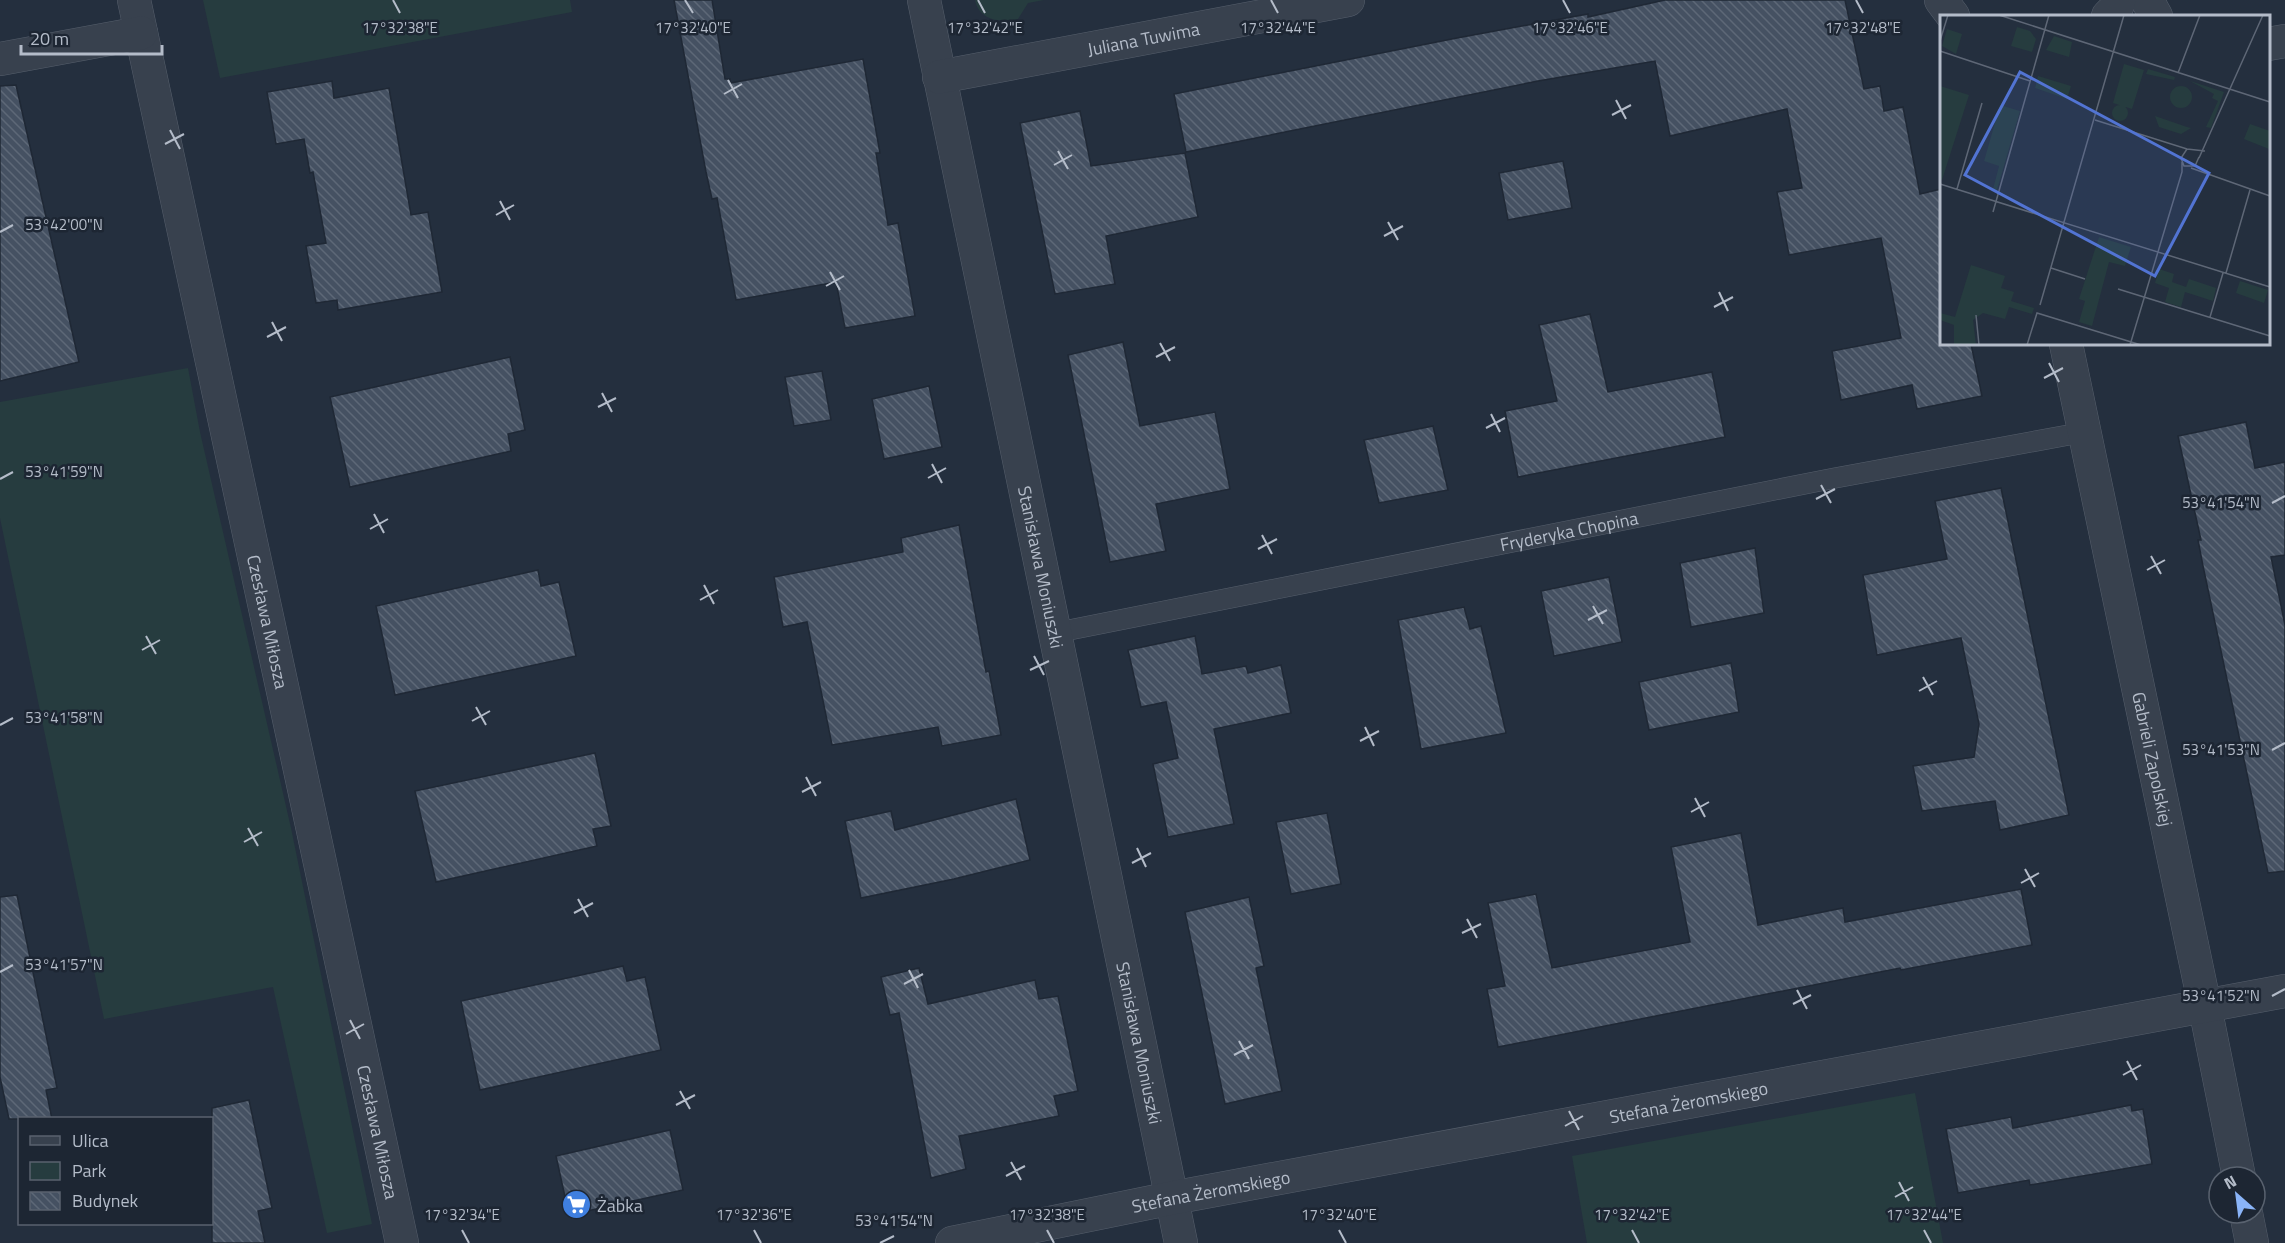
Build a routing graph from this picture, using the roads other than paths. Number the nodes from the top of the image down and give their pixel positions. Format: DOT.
graph roads {
  1 [pos="134,0"];
  2 [pos="924,0"];
  3 [pos="1348,0"];
  4 [pos="1941,0"];
  5 [pos="2119,0"];
  6 [pos="2147,0"];
  7 [pos="1313,3"];
  8 [pos="1952,15"];
  9 [pos="2109,15"];
  10 [pos="2155,15"];
  11 [pos="141,33"];
  12 [pos="2285,41"];
  13 [pos="2270,44"];
  14 [pos="0,59"];
  15 [pos="939,76"];
  16 [pos="2066,345"];
  17 [pos="2085,432"];
  18 [pos="1054,633"];
  19 [pos="2285,991"];
  20 [pos="2205,1006"];
  21 [pos="2237,1165"];
  22 [pos="1172,1198"];
  23 [pos="2248,1225"];
  24 [pos="402,1243"];
  25 [pos="952,1243"];
  26 [pos="1181,1243"];
  27 [pos="2252,1243"];
  1 -- 11 [label="street, Czesława Miłosza"];
  2 -- 15 [label="street, Stanisława Moniuszki"];
  3 -- 7 [label="street, Juliana Tuwima"];
  4 -- 8 [label="street"];
  5 -- 9 [label="street"];
  6 -- 10 [label="street"];
  7 -- 15 [label="street, Juliana Tuwima"];
  11 -- 14 [label="street"];
  11 -- 24 [label="street, Czesława Miłosza"];
  12 -- 13 [label="street"];
  15 -- 18 [label="street, Stanisława Moniuszki"];
  16 -- 17 [label="street, Gabrieli Zapolskiej"];
  17 -- 18 [label="lane, Fryderyka Chopina"];
  17 -- 20 [label="street, Gabrieli Zapolskiej"];
  18 -- 22 [label="street, Stanisława Moniuszki"];
  19 -- 20 [label="street, Stefana Żeromskiego"];
  20 -- 21 [label="street, Gabrieli Zapolskiej"];
  20 -- 22 [label="street, Stefana Żeromskiego"];
  22 -- 25 [label="street, Stefana Żeromskiego"];
  22 -- 26 [label="street, Stanisława Moniuszki"];
  23 -- 27 [label="street"];
}
